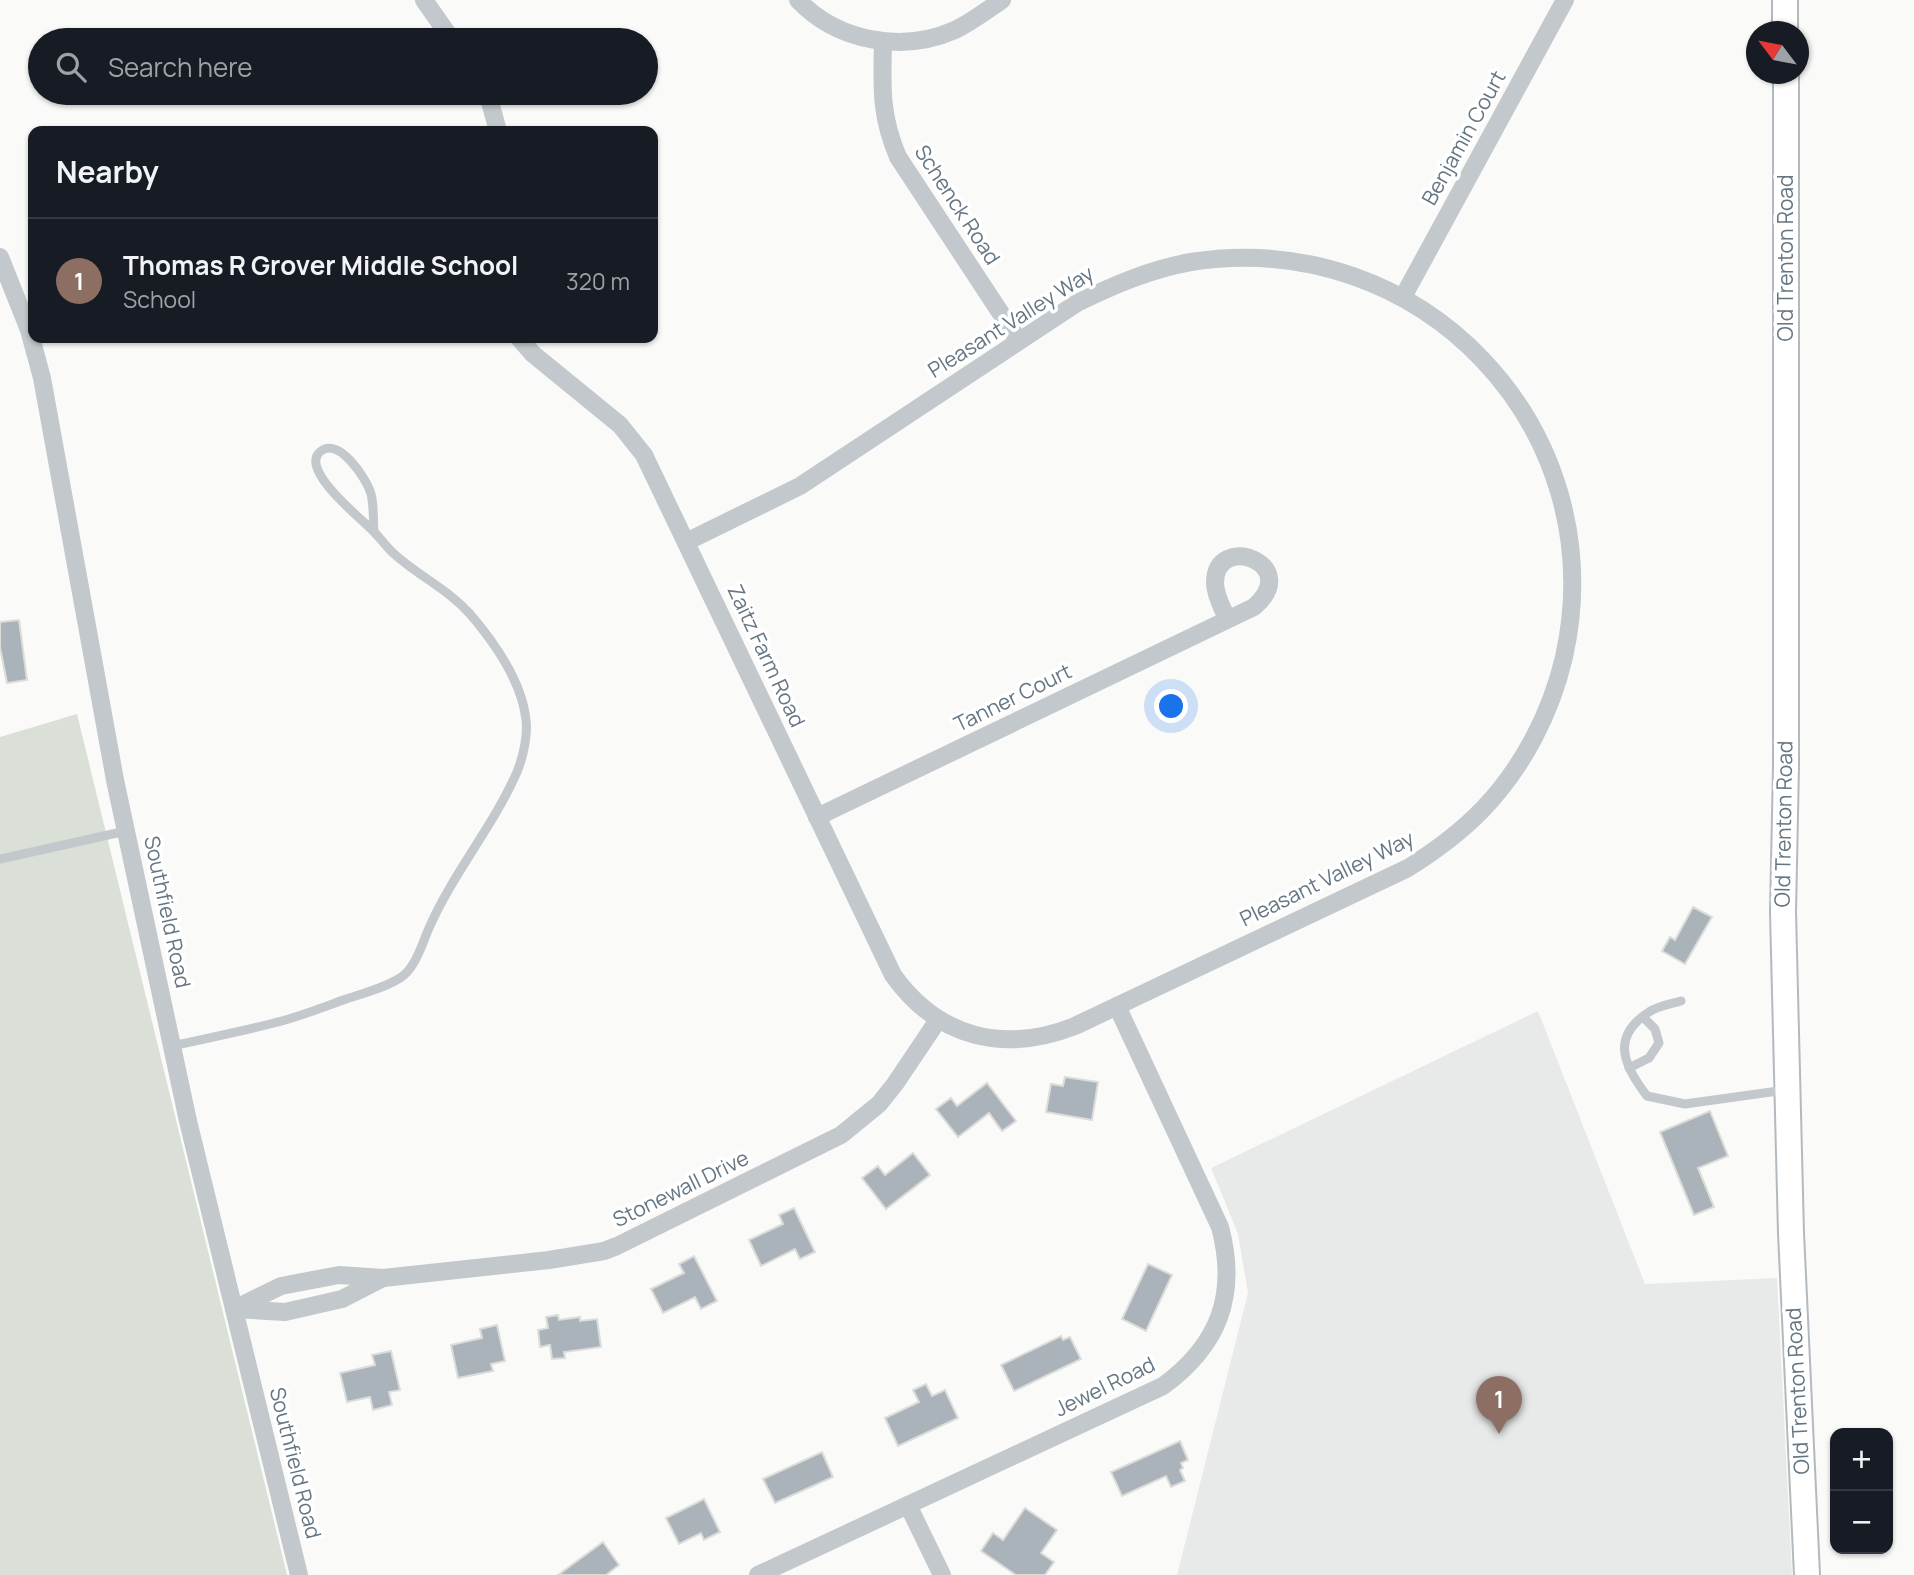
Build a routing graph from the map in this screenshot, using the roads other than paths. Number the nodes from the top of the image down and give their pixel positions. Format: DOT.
graph roads {
  1 [pos="424,0"];
  2 [pos="799,0"];
  3 [pos="1002,0"];
  4 [pos="1565,0"];
  5 [pos="1785,0"];
  6 [pos="1785,21"];
  7 [pos="444,28"];
  8 [pos="883,42"];
  9 [pos="1786,84"];
  10 [pos="491,105"];
  11 [pos="497,126"];
  12 [pos="0,257"];
  13 [pos="1403,297"];
  14 [pos="28,327"];
  15 [pos="1019,341"];
  16 [pos="33,343"];
  17 [pos="523,343"];
  18 [pos="373,531"];
  19 [pos="686,542"];
  20 [pos="1227,619"];
  21 [pos="817,817"];
  22 [pos="126,831"];
  23 [pos="0,859"];
  24 [pos="1681,1001"];
  25 [pos="1117,1006"];
  26 [pos="1643,1017"];
  27 [pos="938,1020"];
  28 [pos="172,1046"];
  29 [pos="1629,1068"];
  30 [pos="1787,1090"];
  31 [pos="383,1278"];
  32 [pos="234,1309"];
  33 [pos="908,1505"];
  34 [pos="299,1575"];
  35 [pos="758,1575"];
  36 [pos="942,1575"];
  37 [pos="1807,1575"];
  1 -- 7 [label="street"];
  2 -- 8 [label="street"];
  3 -- 8 [label="street"];
  4 -- 13 [label="street, Benjamin Court"];
  5 -- 6 [label="main road"];
  8 -- 15 [label="street, Schenck Road"];
  9 -- 30 [label="main road, Old Trenton Road"];
  10 -- 11 [label="street"];
  12 -- 14 [label="street, Southfield Road"];
  13 -- 15 [label="street, Pleasant Valley Way"];
  13 -- 25 [label="street, Pleasant Valley Way"];
  15 -- 19 [label="street, Pleasant Valley Way"];
  16 -- 22 [label="street, Southfield Road"];
  17 -- 19 [label="street, Zaitz Farm Road"];
  18 -- 18 [label="lane"];
  18 -- 28 [label="lane"];
  19 -- 21 [label="street, Zaitz Farm Road"];
  20 -- 21 [label="street, Tanner Court"];
  21 -- 27 [label="street, Zaitz Farm Road"];
  22 -- 23 [label="lane"];
  22 -- 28 [label="street, Southfield Road"];
  24 -- 26 [label="lane"];
  25 -- 27 [label="street, Pleasant Valley Way"];
  25 -- 33 [label="street, Jewel Road"];
  26 -- 29 [label="lane"];
  26 -- 29 [label="lane"];
  27 -- 31 [label="street, Stonewall Drive"];
  28 -- 32 [label="street, Southfield Road"];
  29 -- 30 [label="lane"];
  30 -- 37 [label="main road, Old Trenton Road"];
  31 -- 32 [label="street, Stonewall Drive"];
  31 -- 32 [label="street, Stonewall Drive"];
  32 -- 34 [label="street, Southfield Road"];
  33 -- 35 [label="street, Jewel Road"];
  33 -- 36 [label="street"];
}
